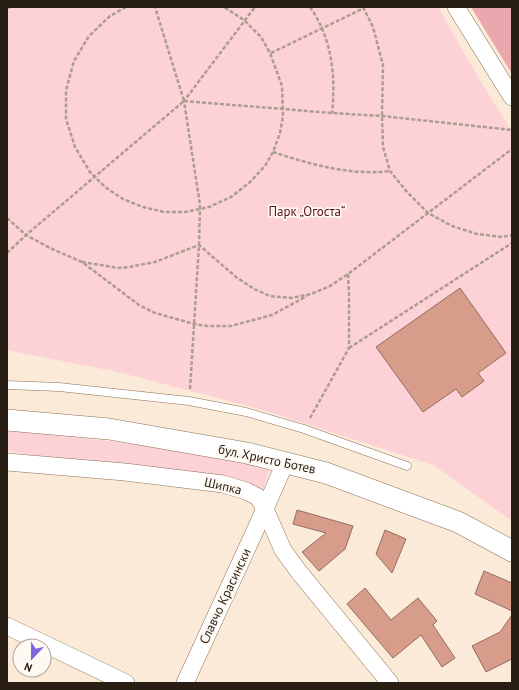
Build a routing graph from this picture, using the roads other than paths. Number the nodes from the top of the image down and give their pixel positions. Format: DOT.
graph roads {
  1 [pos="456,7"];
  2 [pos="512,97"];
  3 [pos="7,385"];
  4 [pos="7,420"];
  5 [pos="7,462"];
  6 [pos="285,463"];
  7 [pos="407,466"];
  8 [pos="265,509"];
  9 [pos="512,551"];
  10 [pos="7,626"];
  11 [pos="126,683"];
  12 [pos="185,683"];
  13 [pos="390,683"];
  1 -- 2 [label="street"];
  3 -- 7 [label="lane"];
  4 -- 6 [label="street, бул. Христо Ботев"];
  5 -- 8 [label="street, Шипка"];
  6 -- 8 [label="street, Славчо Красински"];
  6 -- 9 [label="street, бул. Христо Ботев"];
  8 -- 12 [label="street, Славчо Красински"];
  8 -- 13 [label="street, Шипка"];
  10 -- 11 [label="street"];
}
